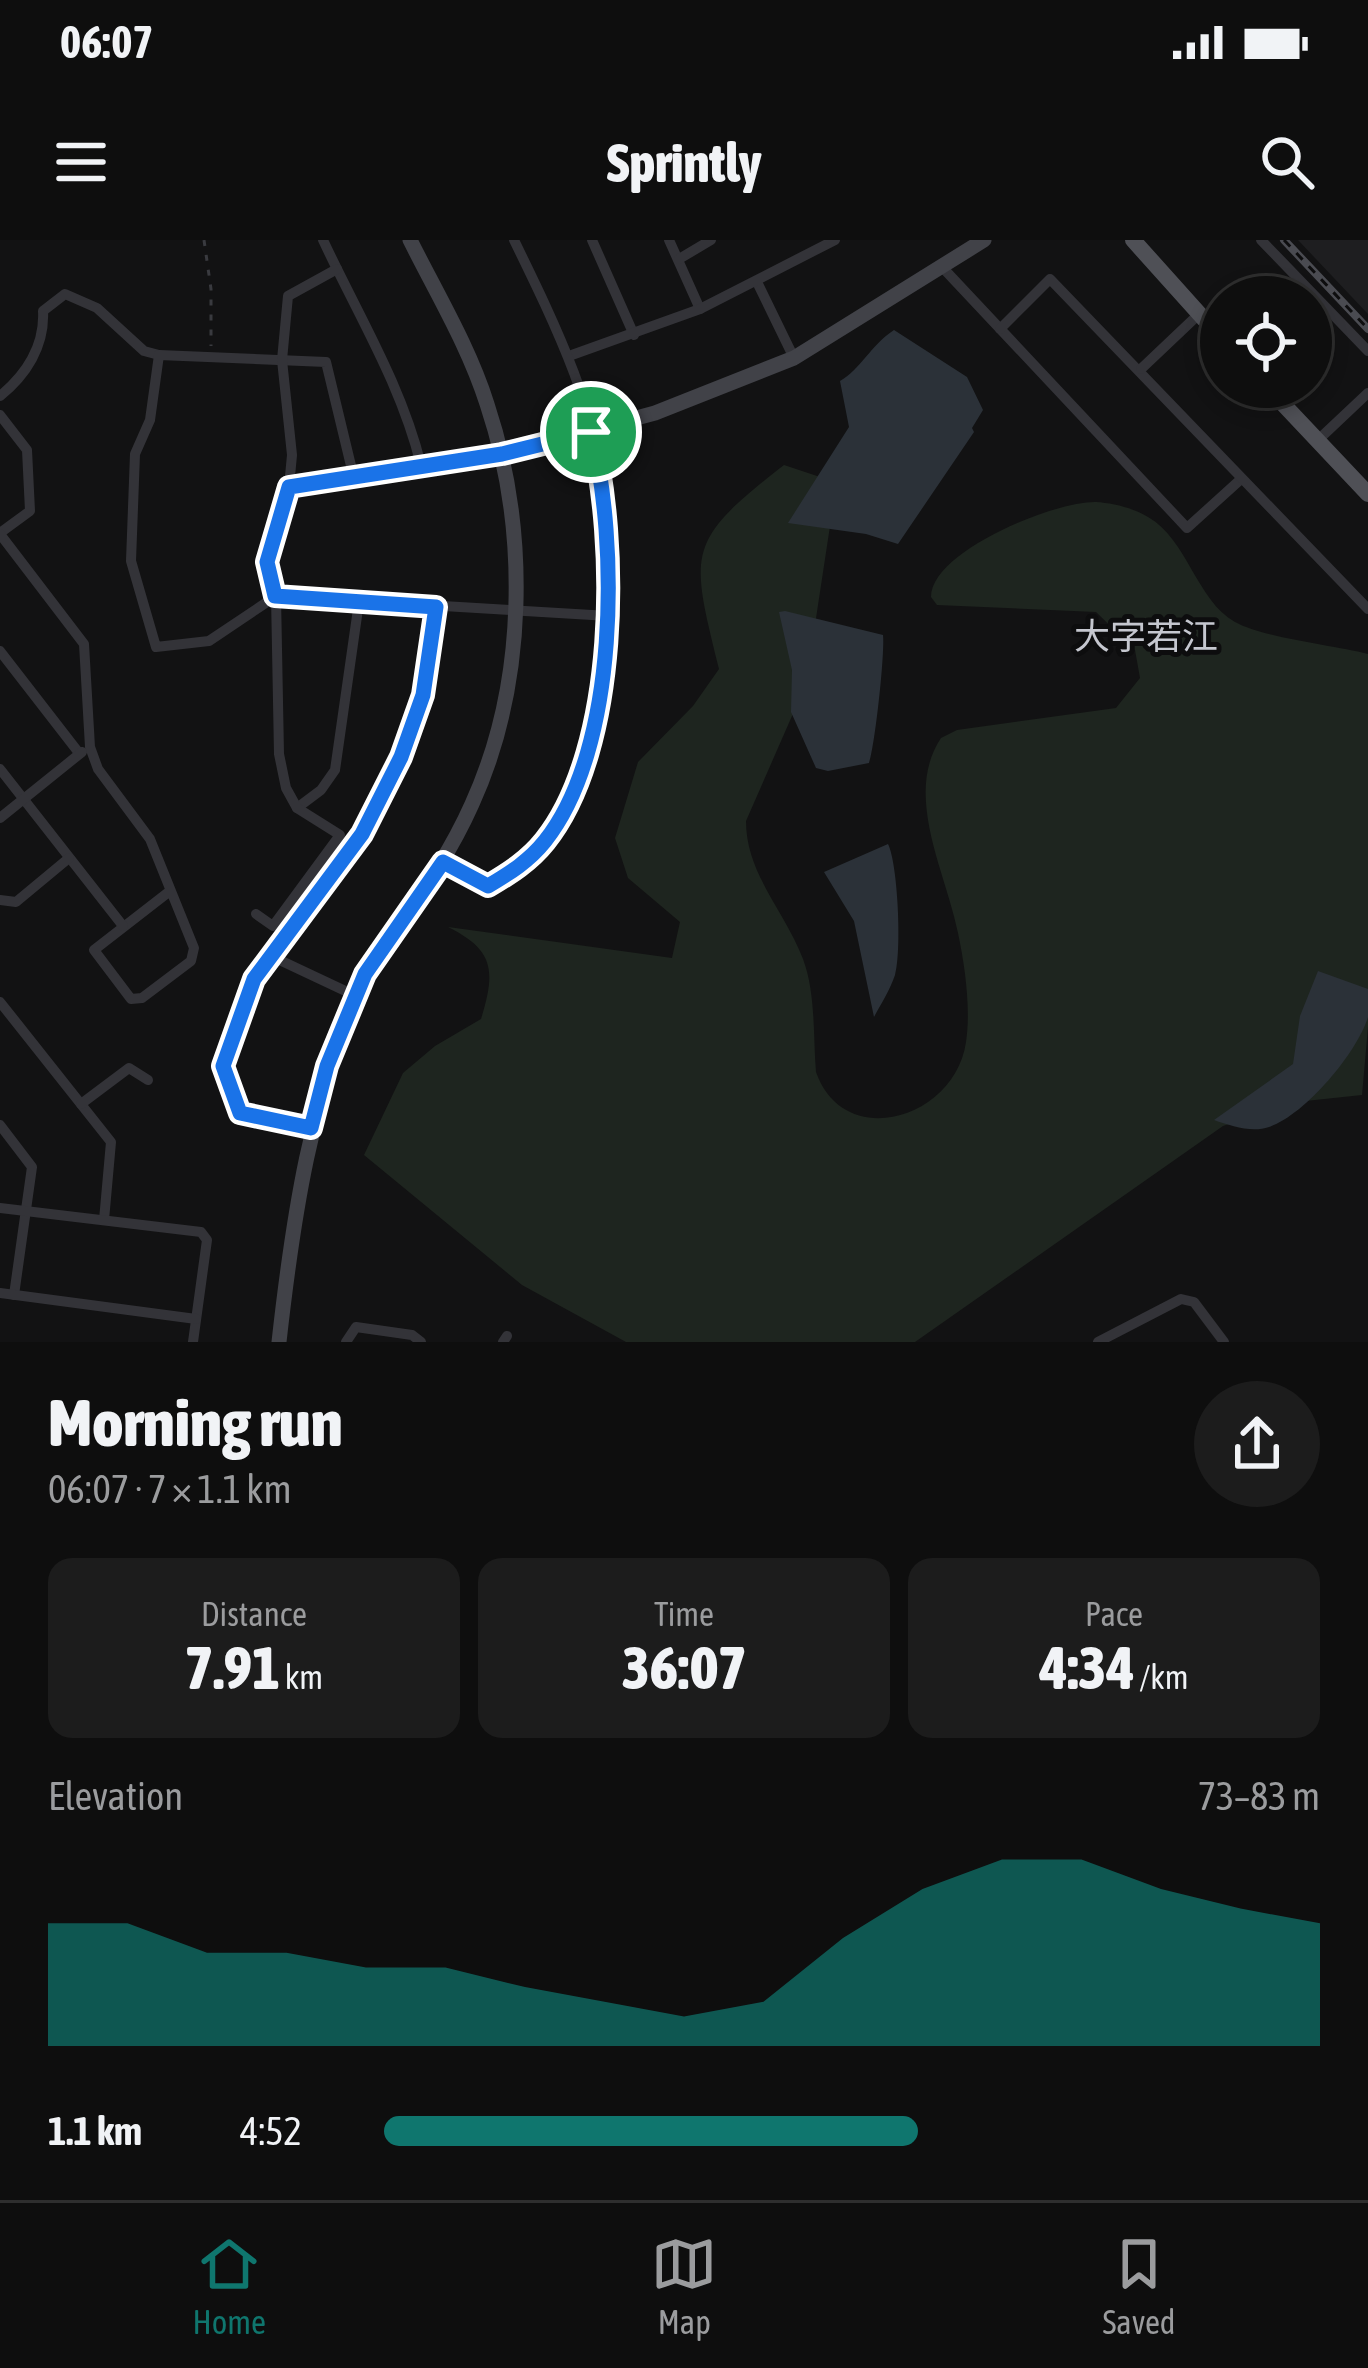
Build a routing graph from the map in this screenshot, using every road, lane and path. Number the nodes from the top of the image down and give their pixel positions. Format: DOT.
graph roads {
  1 [pos="204,240"];
  2 [pos="323,240"];
  3 [pos="410,240"];
  4 [pos="514,240"];
  5 [pos="592,240"];
  6 [pos="670,240"];
  7 [pos="711,240"];
  8 [pos="835,240"];
  9 [pos="983,240"];
  10 [pos="1261,240"];
  11 [pos="1138,242"];
  12 [pos="679,259"];
  13 [pos="943,268"];
  14 [pos="337,269"];
  15 [pos="757,282"];
  16 [pos="700,310"];
  17 [pos="1199,314"];
  18 [pos="1000,329"];
  19 [pos="634,335"];
  20 [pos="1368,351"];
  21 [pos="159,355"];
  22 [pos="211,356"];
  23 [pos="569,356"];
  24 [pos="794,358"];
  25 [pos="282,360"];
  26 [pos="1141,369"];
  27 [pos="1368,393"];
  28 [pos="0,396"];
  29 [pos="1286,408"];
  30 [pos="0,415"];
  31 [pos="591,432"];
  32 [pos="1317,441"];
  33 [pos="502,454"];
  34 [pos="421,465"];
  35 [pos="353,474"];
  36 [pos="1240,480"];
  37 [pos="289,487"];
  38 [pos="1368,494"];
  39 [pos="0,533"];
  40 [pos="275,596"];
  41 [pos="359,602"];
  42 [pos="436,607"];
  43 [pos="1368,609"];
  44 [pos="516,613"];
  45 [pos="608,616"];
  46 [pos="0,651"];
  47 [pos="85,750"];
  48 [pos="0,769"];
  49 [pos="23,800"];
  50 [pos="297,808"];
  51 [pos="0,818"];
  52 [pos="69,858"];
  53 [pos="443,862"];
  54 [pos="170,891"];
  55 [pos="0,900"];
  56 [pos="256,914"];
  57 [pos="123,926"];
  58 [pos="272,956"];
  59 [pos="356,996"];
  60 [pos="0,1002"];
  61 [pos="148,1080"];
  62 [pos="81,1104"];
  63 [pos="0,1125"];
  64 [pos="311,1128"];
  65 [pos="0,1208"];
  66 [pos="29,1211"];
  67 [pos="104,1220"];
  68 [pos="0,1293"];
  69 [pos="14,1294"];
  70 [pos="196,1319"];
  71 [pos="193,1342"];
  72 [pos="279,1342"];
  73 [pos="346,1342"];
  74 [pos="421,1342"];
  75 [pos="1098,1342"];
  76 [pos="1225,1342"];
  1 -- 22 [label="path"];
  2 -- 14 [label="street"];
  3 -- 33 [label="street"];
  4 -- 23 [label="street"];
  5 -- 19 [label="street"];
  6 -- 12 [label="street"];
  7 -- 12 [label="street"];
  8 -- 15 [label="street"];
  9 -- 13 [label="street"];
  10 -- 20 [label="street"];
  11 -- 17 [label="main road"];
  12 -- 16 [label="street"];
  13 -- 18 [label="street"];
  13 -- 24 [label="street"];
  14 -- 25 [label="street"];
  14 -- 34 [label="street"];
  15 -- 16 [label="street"];
  15 -- 24 [label="street"];
  16 -- 19 [label="street"];
  17 -- 26 [label="street"];
  18 -- 26 [label="street"];
  18 -- 36 [label="street"];
  19 -- 23 [label="street"];
  21 -- 22 [label="street"];
  21 -- 28 [label="street"];
  21 -- 40 [label="street"];
  22 -- 25 [label="street"];
  23 -- 31 [label="street"];
  24 -- 31 [label="street"];
  25 -- 35 [label="street"];
  25 -- 37 [label="street"];
  26 -- 36 [label="street"];
  27 -- 32 [label="street"];
  29 -- 32 [label="main road"];
  30 -- 39 [label="street"];
  31 -- 33 [label="street"];
  31 -- 45 [label="street"];
  32 -- 38 [label="main road"];
  33 -- 34 [label="street"];
  33 -- 44 [label="street"];
  34 -- 35 [label="street"];
  35 -- 37 [label="street"];
  36 -- 43 [label="street"];
  37 -- 40 [label="street"];
  39 -- 47 [label="street"];
  40 -- 41 [label="street"];
  40 -- 50 [label="street"];
  41 -- 42 [label="street"];
  41 -- 50 [label="street"];
  42 -- 44 [label="street"];
  42 -- 58 [label="street"];
  44 -- 45 [label="street"];
  44 -- 53 [label="street"];
  45 -- 53 [label="street"];
  46 -- 47 [label="street"];
  47 -- 49 [label="street"];
  47 -- 54 [label="street"];
  48 -- 49 [label="street"];
  49 -- 51 [label="street"];
  49 -- 52 [label="street"];
  50 -- 56 [label="street"];
  52 -- 55 [label="street"];
  52 -- 57 [label="street"];
  53 -- 59 [label="street"];
  54 -- 57 [label="street"];
  54 -- 57 [label="street"];
  58 -- 59 [label="street"];
  58 -- 64 [label="street"];
  59 -- 64 [label="street"];
  60 -- 62 [label="street"];
  61 -- 62 [label="street"];
  62 -- 67 [label="street"];
  63 -- 66 [label="street"];
  64 -- 72 [label="street"];
  65 -- 66 [label="street"];
  66 -- 67 [label="street"];
  66 -- 69 [label="street"];
  67 -- 70 [label="street"];
  68 -- 69 [label="street"];
  69 -- 70 [label="street"];
  70 -- 71 [label="street"];
  73 -- 74 [label="street"];
  75 -- 76 [label="street"];
}
